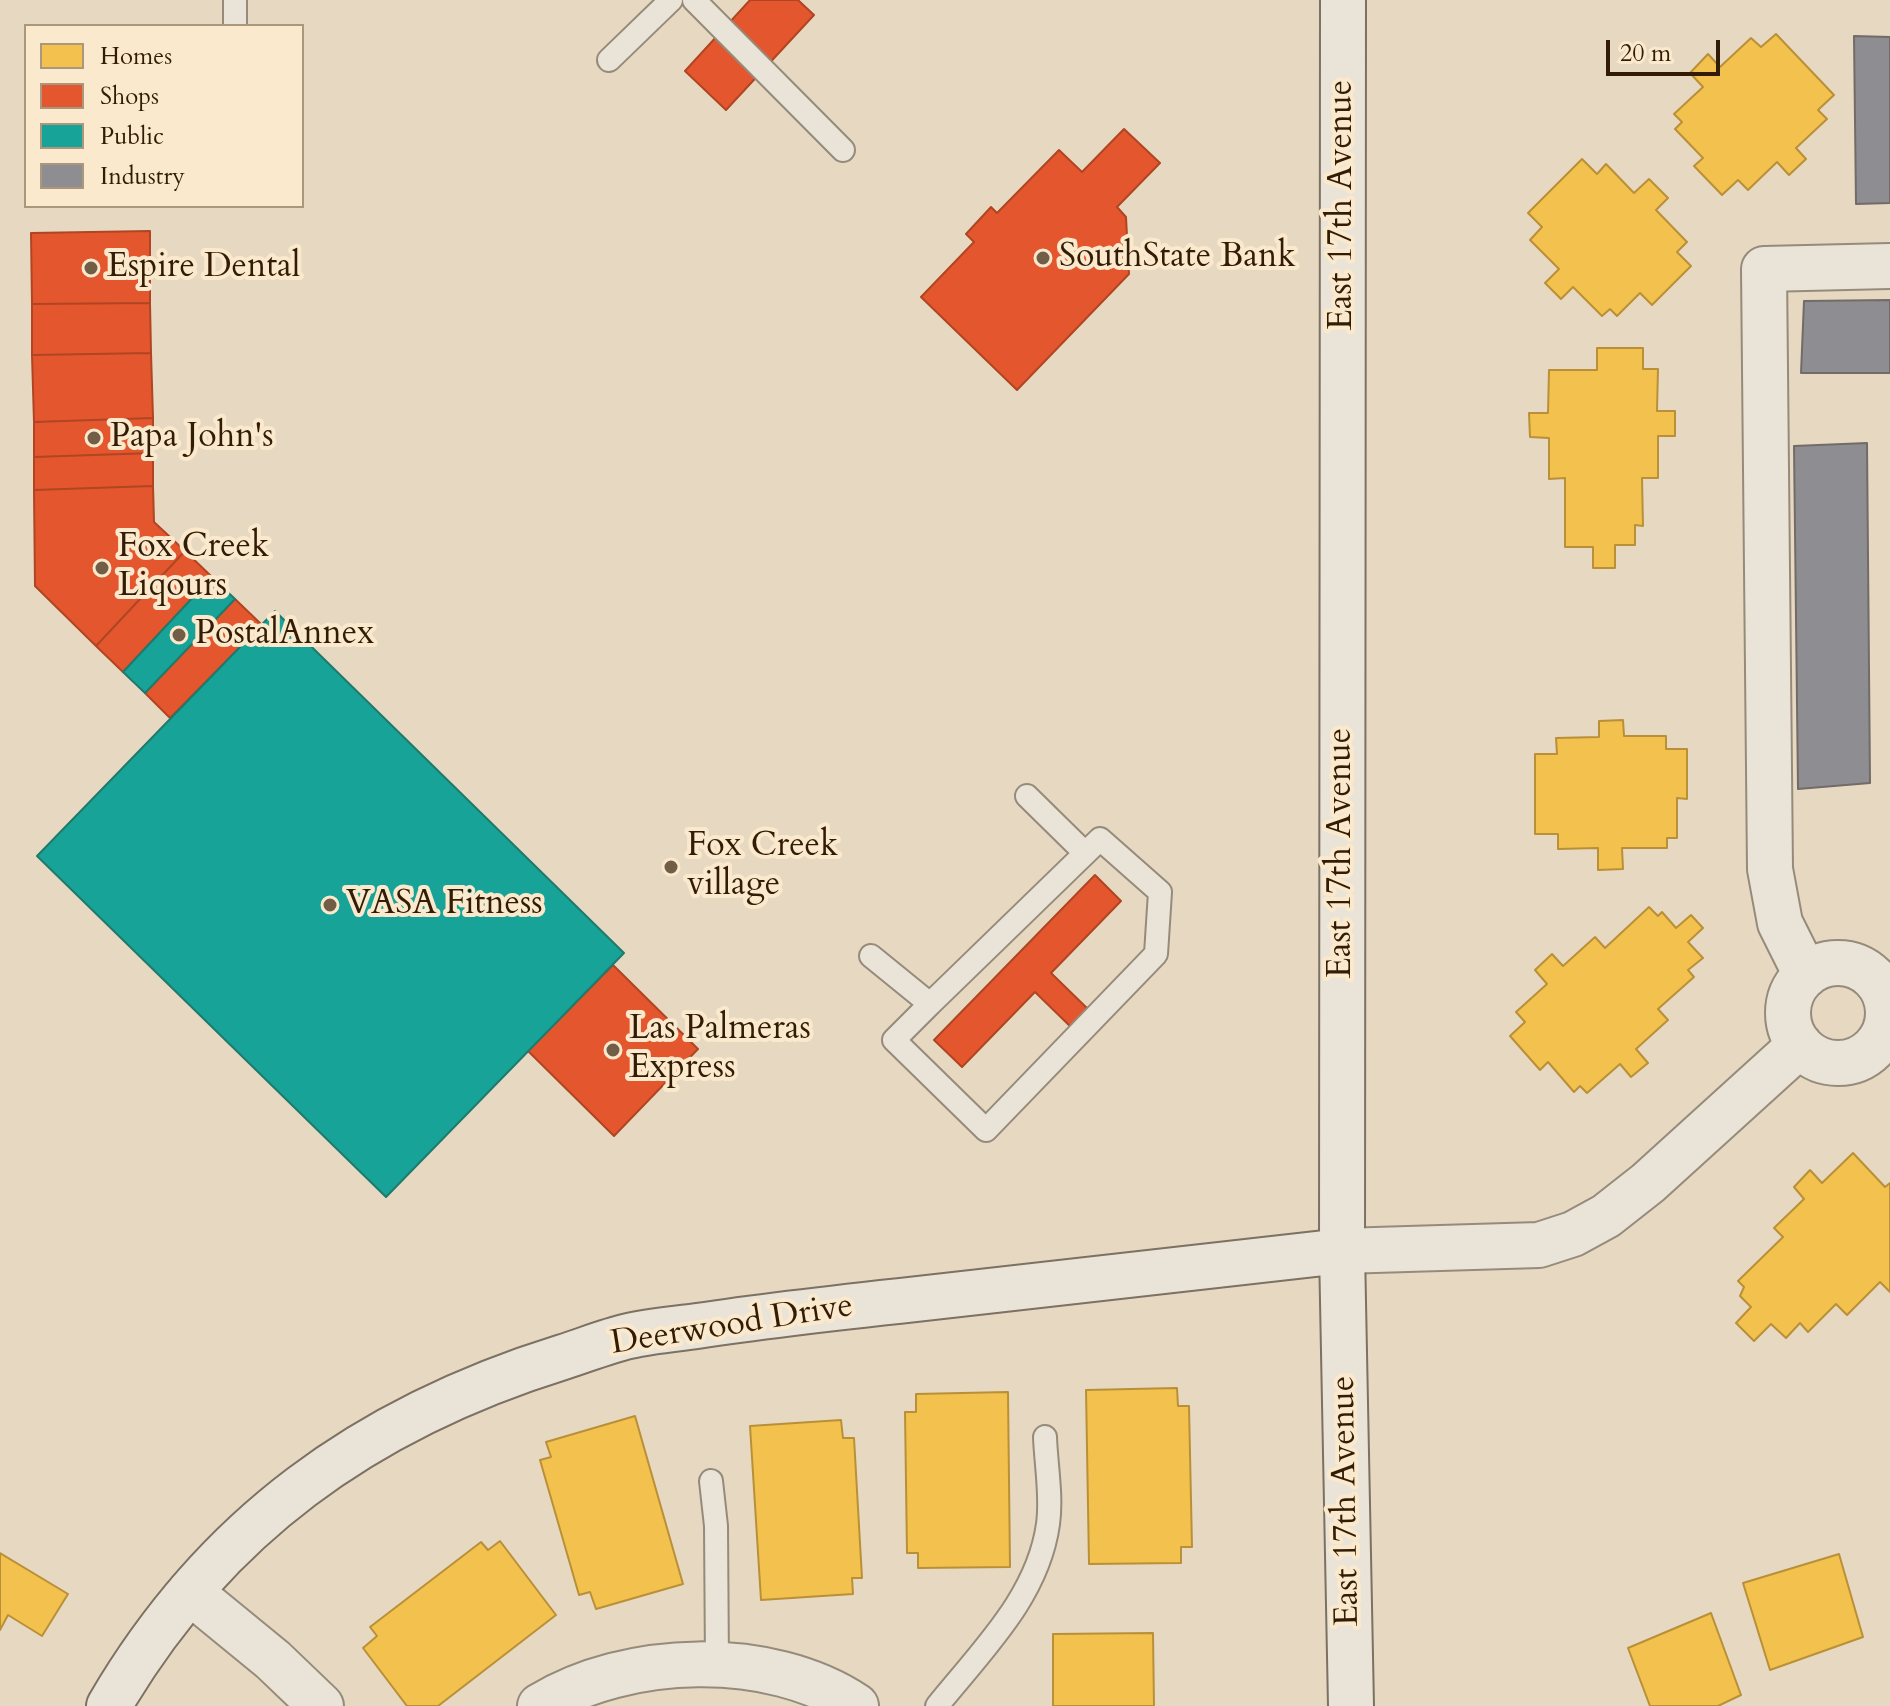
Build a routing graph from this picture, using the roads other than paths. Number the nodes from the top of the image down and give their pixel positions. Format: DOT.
graph roads {
  1 [pos="235,0"];
  2 [pos="671,0"];
  3 [pos="694,0"];
  4 [pos="1343,0"];
  5 [pos="235,24"];
  6 [pos="609,60"];
  7 [pos="843,150"];
  8 [pos="1890,266"];
  9 [pos="1027,796"];
  10 [pos="1085,853"];
  11 [pos="871,956"];
  12 [pos="1806,975"];
  13 [pos="930,1004"];
  14 [pos="1800,1045"];
  15 [pos="1881,1056"];
  16 [pos="1342,1251"];
  17 [pos="1045,1437"];
  18 [pos="711,1481"];
  19 [pos="190,1592"];
  20 [pos="717,1665"];
  21 [pos="109,1706"];
  22 [pos="321,1706"];
  23 [pos="540,1706"];
  24 [pos="856,1706"];
  25 [pos="937,1706"];
  26 [pos="1351,1706"];
  1 -- 5 [label="lane"];
  2 -- 6 [label="lane"];
  3 -- 7 [label="lane"];
  4 -- 16 [label="street, East 17th Avenue"];
  8 -- 12 [label="street"];
  9 -- 10 [label="lane"];
  10 -- 13 [label="lane"];
  10 -- 13 [label="lane"];
  11 -- 13 [label="lane"];
  12 -- 14 [label="street"];
  12 -- 15 [label="street"];
  14 -- 15 [label="street"];
  14 -- 16 [label="street, Deerwood Drive"];
  16 -- 19 [label="street, Deerwood Drive"];
  16 -- 26 [label="street, East 17th Avenue"];
  17 -- 25 [label="lane"];
  18 -- 20 [label="lane"];
  19 -- 21 [label="street, Deerwood Drive"];
  19 -- 22 [label="street"];
  20 -- 23 [label="street"];
  20 -- 24 [label="street"];
}
